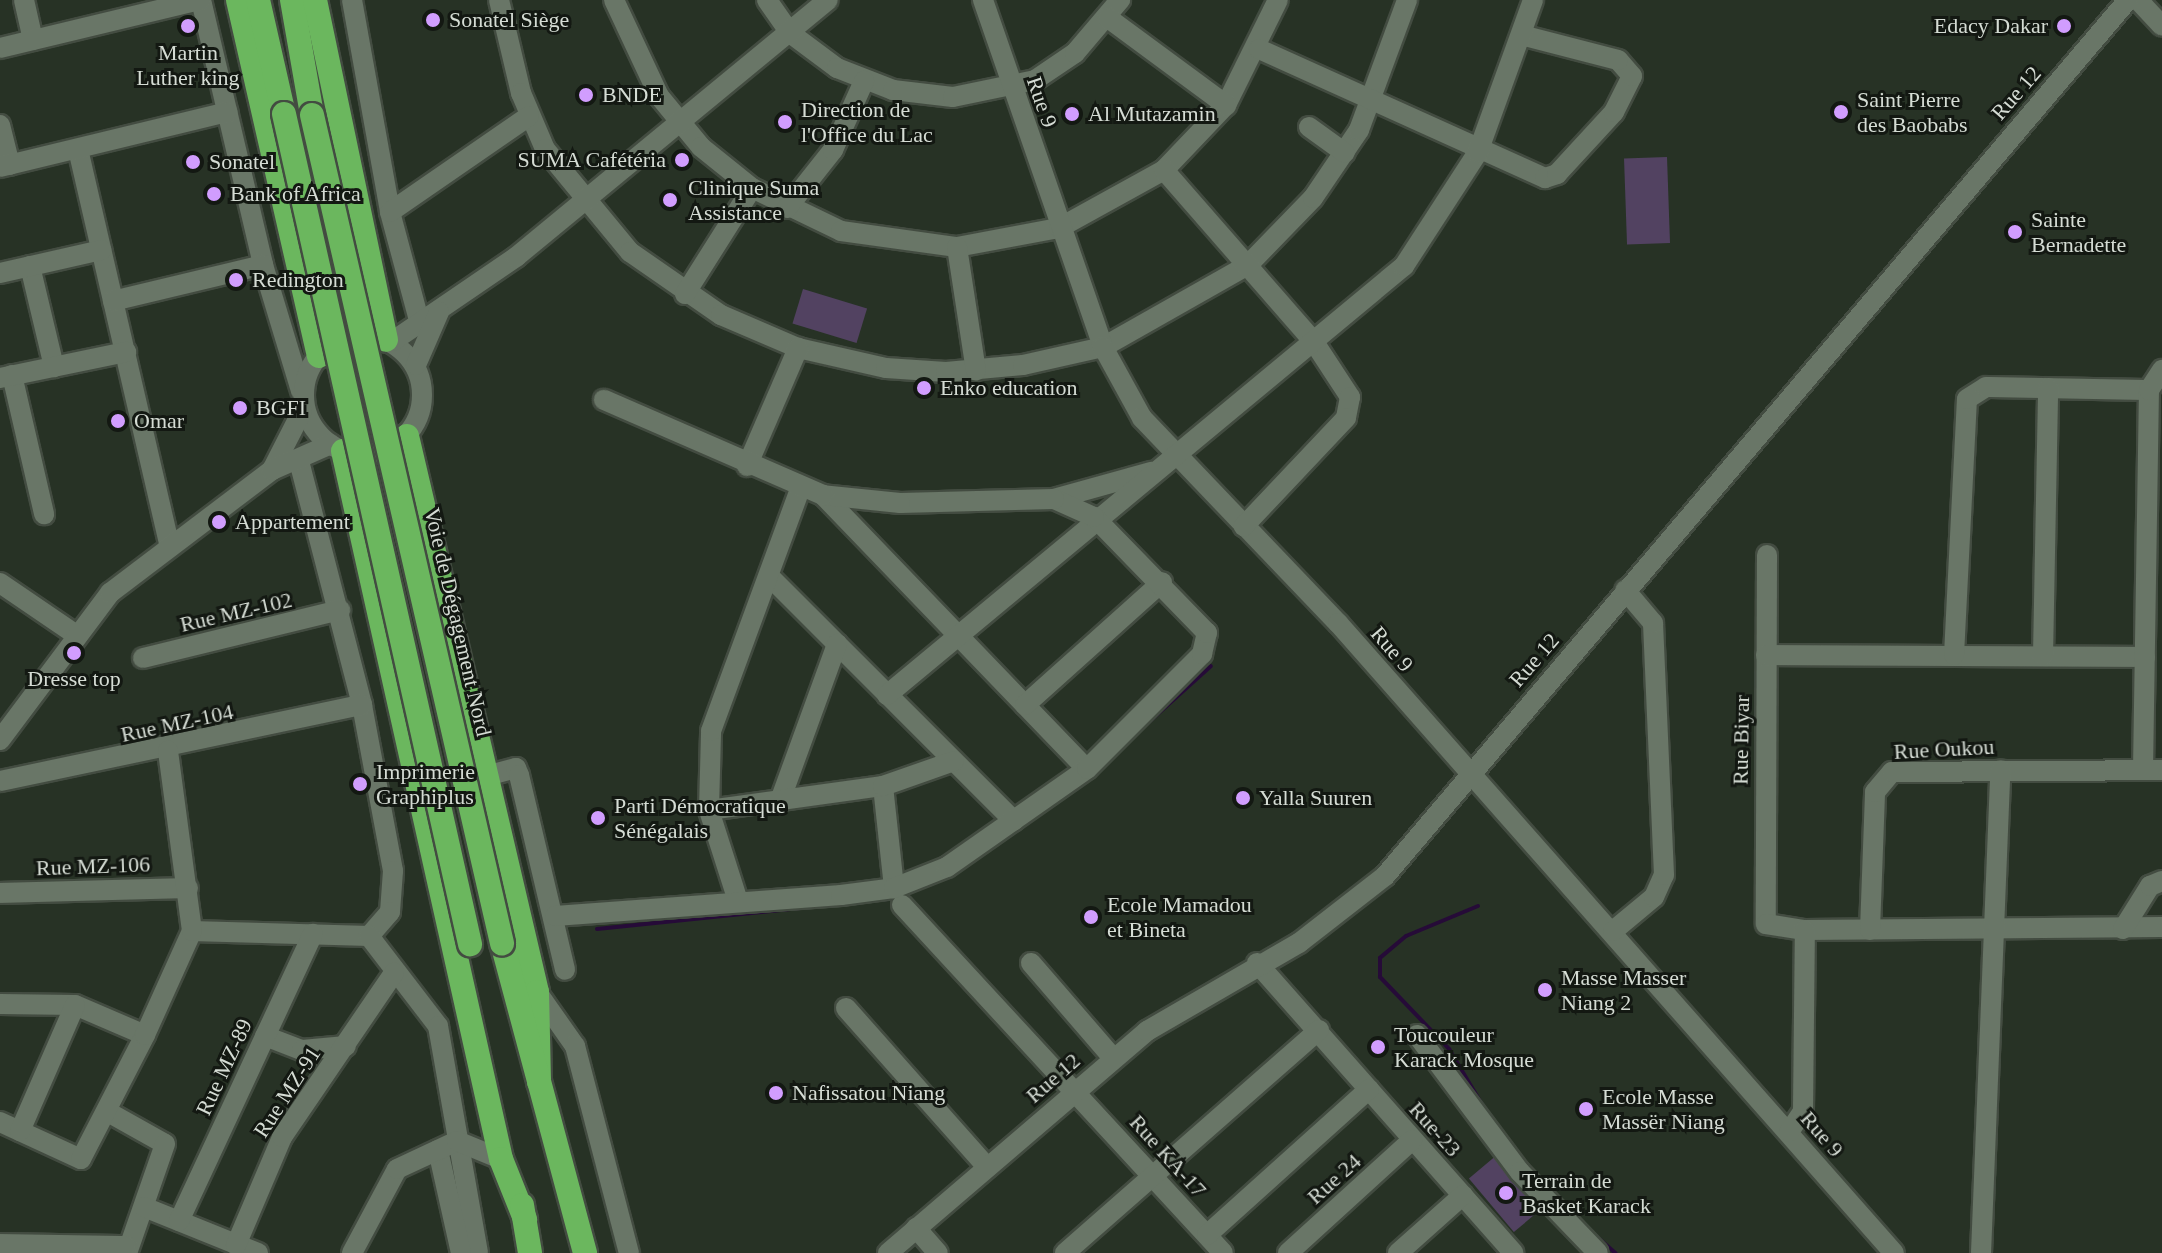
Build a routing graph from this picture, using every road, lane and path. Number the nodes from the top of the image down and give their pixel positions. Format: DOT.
graph roads {
  1 [pos="24,0"];
  2 [pos="201,0"];
  3 [pos="238,0"];
  4 [pos="258,0"];
  5 [pos="352,0"];
  6 [pos="499,0"];
  7 [pos="614,0"];
  8 [pos="767,0"];
  9 [pos="828,0"];
  10 [pos="1120,0"];
  11 [pos="1278,0"];
  12 [pos="1407,0"];
  13 [pos="1533,0"];
  14 [pos="2128,0"];
  15 [pos="2138,0"];
  16 [pos="309,1"];
  17 [pos="981,1"];
  18 [pos="1108,18"];
  19 [pos="2162,26"];
  20 [pos="790,33"];
  21 [pos="1525,36"];
  22 [pos="33,40"];
  23 [pos="0,48"];
  24 [pos="1259,49"];
  25 [pos="864,81"];
  26 [pos="1012,89"];
  27 [pos="1376,100"];
  28 [pos="1226,105"];
  29 [pos="227,112"];
  30 [pos="529,116"];
  31 [pos="680,123"];
  32 [pos="0,125"];
  33 [pos="1309,127"];
  34 [pos="78,149"];
  35 [pos="1478,152"];
  36 [pos="1345,153"];
  37 [pos="5,166"];
  38 [pos="1164,170"];
  39 [pos="752,188"];
  40 [pos="582,202"];
  41 [pos="787,208"];
  42 [pos="390,212"];
  43 [pos="1059,228"];
  44 [pos="957,247"];
  45 [pos="101,250"];
  46 [pos="263,265"];
  47 [pos="1248,265"];
  48 [pos="30,266"];
  49 [pos="0,273"];
  50 [pos="685,294"];
  51 [pos="113,301"];
  52 [pos="439,312"];
  53 [pos="420,324"];
  54 [pos="390,340"];
  55 [pos="1314,342"];
  56 [pos="1103,347"];
  57 [pos="798,348"];
  58 [pos="126,352"];
  59 [pos="319,356"];
  60 [pos="416,365"];
  61 [pos="54,367"];
  62 [pos="2162,370"];
  63 [pos="976,371"];
  64 [pos="6,377"];
  65 [pos="2048,388"];
  66 [pos="2149,390"];
  67 [pos="604,400"];
  68 [pos="302,401"];
  69 [pos="407,436"];
  70 [pos="337,448"];
  71 [pos="1175,457"];
  72 [pos="299,461"];
  73 [pos="747,466"];
  74 [pos="272,470"];
  75 [pos="1154,472"];
  76 [pos="800,489"];
  77 [pos="823,495"];
  78 [pos="1054,499"];
  79 [pos="44,514"];
  80 [pos="1094,517"];
  81 [pos="1244,526"];
  82 [pos="2155,526"];
  83 [pos="170,547"];
  84 [pos="1767,555"];
  85 [pos="769,576"];
  86 [pos="1162,582"];
  87 [pos="0,584"];
  88 [pos="1625,590"];
  89 [pos="340,610"];
  90 [pos="75,634"];
  91 [pos="958,636"];
  92 [pos="837,644"];
  93 [pos="1766,655"];
  94 [pos="1954,655"];
  95 [pos="2043,656"];
  96 [pos="2145,657"];
  97 [pos="143,658"];
  98 [pos="887,695"];
  99 [pos="362,705"];
  100 [pos="1025,705"];
  101 [pos="0,740"];
  102 [pos="168,751"];
  103 [pos="954,761"];
  104 [pos="1087,769"];
  105 [pos="2000,770"];
  106 [pos="2152,770"];
  107 [pos="1470,771"];
  108 [pos="486,776"];
  109 [pos="0,781"];
  110 [pos="883,786"];
  111 [pos="781,798"];
  112 [pos="709,810"];
  113 [pos="1014,821"];
  114 [pos="2162,881"];
  115 [pos="188,888"];
  116 [pos="0,893"];
  117 [pos="898,897"];
  118 [pos="737,898"];
  119 [pos="555,916"];
  120 [pos="2162,927"];
  121 [pos="1996,929"];
  122 [pos="2123,929"];
  123 [pos="1805,930"];
  124 [pos="1870,930"];
  125 [pos="192,931"];
  126 [pos="1613,931"];
  127 [pos="313,934"];
  128 [pos="369,936"];
  129 [pos="1031,963"];
  130 [pos="1257,963"];
  131 [pos="565,970"];
  132 [pos="394,973"];
  133 [pos="537,992"];
  134 [pos="0,1004"];
  135 [pos="75,1005"];
  136 [pos="846,1008"];
  137 [pos="1319,1030"];
  138 [pos="145,1035"];
  139 [pos="1417,1035"];
  140 [pos="265,1036"];
  141 [pos="346,1046"];
  142 [pos="1113,1058"];
  143 [pos="539,1082"];
  144 [pos="1369,1089"];
  145 [pos="1076,1090"];
  146 [pos="108,1112"];
  147 [pos="0,1122"];
  148 [pos="20,1131"];
  149 [pos="1789,1132"];
  150 [pos="1412,1140"];
  151 [pos="457,1141"];
  152 [pos="438,1150"];
  153 [pos="501,1159"];
  154 [pos="987,1167"];
  155 [pos="1155,1177"];
  156 [pos="1463,1195"];
  157 [pos="144,1207"];
  158 [pos="525,1219"];
  159 [pos="179,1221"];
  160 [pos="916,1228"];
  161 [pos="1207,1235"];
  162 [pos="0,1244"];
  163 [pos="236,1245"];
  164 [pos="65,1249"];
  165 [pos="126,1250"];
  166 [pos="1511,1252"];
  167 [pos="258,1253"];
  168 [pos="352,1253"];
  169 [pos="461,1253"];
  170 [pos="478,1253"];
  171 [pos="530,1253"];
  172 [pos="585,1253"];
  173 [pos="629,1253"];
  174 [pos="888,1253"];
  175 [pos="938,1253"];
  176 [pos="1066,1253"];
  177 [pos="1223,1253"];
  178 [pos="1288,1253"];
  179 [pos="1398,1253"];
  180 [pos="1598,1253"];
  181 [pos="1894,1253"];
  182 [pos="1981,1253"];
  1 -- 22 [label="street"];
  2 -- 22 [label="street"];
  2 -- 29 [label="street"];
  3 -- 59 [label="highway"];
  4 -- 158 [label="highway, bridge"];
  5 -- 42 [label="street"];
  6 -- 30 [label="street"];
  7 -- 31 [label="street"];
  8 -- 20 [label="street"];
  9 -- 20 [label="street"];
  10 -- 18 [label="street"];
  11 -- 24 [label="street"];
  12 -- 27 [label="street"];
  13 -- 21 [label="street"];
  14 -- 88 [label="street, Rue 12"];
  15 -- 19 [label="street"];
  16 -- 54 [label="highway"];
  16 -- 143 [label="highway, Voie de Dégagement Nord, bridge"];
  17 -- 26 [label="street, Rue 9"];
  18 -- 26 [label="street"];
  18 -- 28 [label="street"];
  20 -- 25 [label="street"];
  20 -- 31 [label="street"];
  21 -- 35 [label="street"];
  21 -- 35 [label="street"];
  22 -- 23 [label="street"];
  24 -- 27 [label="street"];
  24 -- 28 [label="street"];
  25 -- 26 [label="street"];
  25 -- 41 [label="street"];
  26 -- 43 [label="street, Rue 9"];
  27 -- 35 [label="street"];
  27 -- 36 [label="street"];
  28 -- 38 [label="street"];
  29 -- 34 [label="street"];
  29 -- 46 [label="street"];
  30 -- 40 [label="street"];
  30 -- 42 [label="street"];
  31 -- 39 [label="street"];
  31 -- 40 [label="street"];
  32 -- 37 [label="street"];
  33 -- 36 [label="street"];
  34 -- 37 [label="street"];
  34 -- 45 [label="street"];
  35 -- 55 [label="street"];
  36 -- 47 [label="street"];
  38 -- 43 [label="street"];
  38 -- 47 [label="street"];
  39 -- 41 [label="street"];
  39 -- 50 [label="street"];
  40 -- 50 [label="street"];
  40 -- 52 [label="street"];
  41 -- 44 [label="street"];
  42 -- 53 [label="street"];
  43 -- 44 [label="street"];
  43 -- 56 [label="street, Rue 9"];
  44 -- 63 [label="street"];
  45 -- 48 [label="street"];
  45 -- 51 [label="street"];
  46 -- 51 [label="street"];
  46 -- 68 [label="street"];
  47 -- 55 [label="street"];
  47 -- 56 [label="street"];
  48 -- 49 [label="street"];
  48 -- 61 [label="street"];
  50 -- 57 [label="street"];
  51 -- 58 [label="street"];
  52 -- 53 [label="street"];
  52 -- 60 [label="street"];
  53 -- 54 [label="street"];
  54 -- 59 [label="street"];
  54 -- 60 [label="street"];
  55 -- 71 [label="street"];
  55 -- 81 [label="street"];
  56 -- 63 [label="street"];
  56 -- 71 [label="street, Rue 9"];
  57 -- 63 [label="street"];
  57 -- 73 [label="street"];
  58 -- 61 [label="street"];
  58 -- 83 [label="street"];
  59 -- 68 [label="street"];
  60 -- 69 [label="street"];
  61 -- 64 [label="street"];
  62 -- 66 [label="street"];
  64 -- 79 [label="street"];
  65 -- 66 [label="street"];
  65 -- 94 [label="street"];
  65 -- 95 [label="street"];
  66 -- 82 [label="street"];
  67 -- 73 [label="street"];
  68 -- 70 [label="street"];
  68 -- 74 [label="street"];
  69 -- 70 [label="street"];
  69 -- 108 [label="highway"];
  70 -- 72 [label="street"];
  70 -- 153 [label="highway"];
  71 -- 75 [label="street"];
  71 -- 81 [label="street, Rue 9"];
  72 -- 74 [label="street"];
  72 -- 89 [label="street"];
  73 -- 76 [label="street"];
  74 -- 83 [label="street"];
  75 -- 78 [label="street"];
  75 -- 80 [label="street"];
  76 -- 77 [label="street"];
  76 -- 85 [label="street"];
  77 -- 78 [label="street"];
  77 -- 91 [label="street"];
  78 -- 80 [label="street"];
  80 -- 86 [label="street"];
  80 -- 91 [label="street"];
  81 -- 107 [label="street, Rue 9"];
  82 -- 96 [label="street"];
  83 -- 90 [label="street"];
  84 -- 93 [label="street, Rue Biyar"];
  85 -- 92 [label="street"];
  85 -- 112 [label="street"];
  86 -- 100 [label="street"];
  86 -- 104 [label="street"];
  87 -- 90 [label="street"];
  88 -- 107 [label="street, Rue 12"];
  88 -- 126 [label="street"];
  89 -- 97 [label="street, Rue MZ-102"];
  89 -- 99 [label="street"];
  90 -- 101 [label="street"];
  91 -- 98 [label="street"];
  91 -- 100 [label="street"];
  92 -- 98 [label="street"];
  92 -- 111 [label="street"];
  93 -- 94 [label="street"];
  93 -- 123 [label="street, Rue Biyar"];
  94 -- 95 [label="street"];
  95 -- 96 [label="street"];
  96 -- 106 [label="street"];
  98 -- 103 [label="street"];
  99 -- 102 [label="street, Rue MZ-104"];
  99 -- 128 [label="street"];
  100 -- 104 [label="street"];
  102 -- 109 [label="street, Rue MZ-104"];
  102 -- 115 [label="street"];
  103 -- 110 [label="street"];
  103 -- 113 [label="street"];
  104 -- 113 [label="street"];
  105 -- 106 [label="street, Rue Oukou"];
  105 -- 121 [label="street"];
  105 -- 124 [label="street, Rue Oukou"];
  107 -- 126 [label="street, Rue 9"];
  107 -- 130 [label="street, Rue 12"];
  108 -- 119 [label="street"];
  108 -- 133 [label="highway"];
  110 -- 111 [label="street"];
  110 -- 117 [label="street"];
  111 -- 112 [label="street"];
  112 -- 118 [label="street"];
  113 -- 117 [label="street"];
  114 -- 122 [label="street"];
  115 -- 116 [label="street, Rue MZ-106"];
  115 -- 125 [label="street"];
  117 -- 118 [label="street"];
  117 -- 145 [label="street, Rue KA-17"];
  118 -- 119 [label="street"];
  119 -- 131 [label="street"];
  120 -- 122 [label="street"];
  121 -- 122 [label="street"];
  121 -- 124 [label="street"];
  121 -- 182 [label="street"];
  123 -- 124 [label="street"];
  123 -- 149 [label="street"];
  125 -- 127 [label="street"];
  125 -- 138 [label="street"];
  126 -- 149 [label="street, Rue 9"];
  127 -- 128 [label="street"];
  127 -- 140 [label="street, Rue MZ-89"];
  128 -- 132 [label="street"];
  129 -- 142 [label="street"];
  130 -- 137 [label="street, Rue-23"];
  130 -- 142 [label="street, Rue 12"];
  132 -- 141 [label="street, Rue MZ-91"];
  132 -- 151 [label="street"];
  133 -- 143 [label="highway"];
  133 -- 173 [label="street"];
  134 -- 135 [label="street"];
  135 -- 138 [label="street"];
  135 -- 148 [label="street"];
  136 -- 154 [label="street"];
  137 -- 144 [label="street, Rue-23"];
  137 -- 155 [label="street"];
  138 -- 146 [label="street"];
  139 -- 180 [label="street"];
  140 -- 141 [label="street"];
  140 -- 159 [label="street, Rue MZ-89"];
  141 -- 163 [label="street, Rue MZ-91"];
  142 -- 145 [label="street, Rue 12"];
  143 -- 172 [label="highway, Voie de Dégagement Nord"];
  144 -- 150 [label="street, Rue-23"];
  144 -- 161 [label="street"];
  145 -- 154 [label="street, Rue 12"];
  145 -- 155 [label="street, Rue KA-17"];
  146 -- 148 [label="street"];
  146 -- 157 [label="street"];
  147 -- 148 [label="street"];
  149 -- 181 [label="street, Rue 9"];
  150 -- 156 [label="street, Rue-23"];
  150 -- 178 [label="street, Rue 24"];
  151 -- 152 [label="street"];
  151 -- 153 [label="street"];
  151 -- 170 [label="street"];
  152 -- 168 [label="street"];
  152 -- 169 [label="street"];
  153 -- 158 [label="highway"];
  154 -- 160 [label="street, Rue 12"];
  155 -- 161 [label="street, Rue KA-17"];
  155 -- 176 [label="street"];
  156 -- 166 [label="street, Rue-23"];
  156 -- 179 [label="street"];
  157 -- 159 [label="street"];
  157 -- 165 [label="street"];
  158 -- 171 [label="highway"];
  159 -- 163 [label="street"];
  160 -- 174 [label="street, Rue 12"];
  160 -- 175 [label="street"];
  161 -- 177 [label="street, Rue KA-17"];
  162 -- 164 [label="street"];
  163 -- 167 [label="street"];
  164 -- 165 [label="street"];
}
